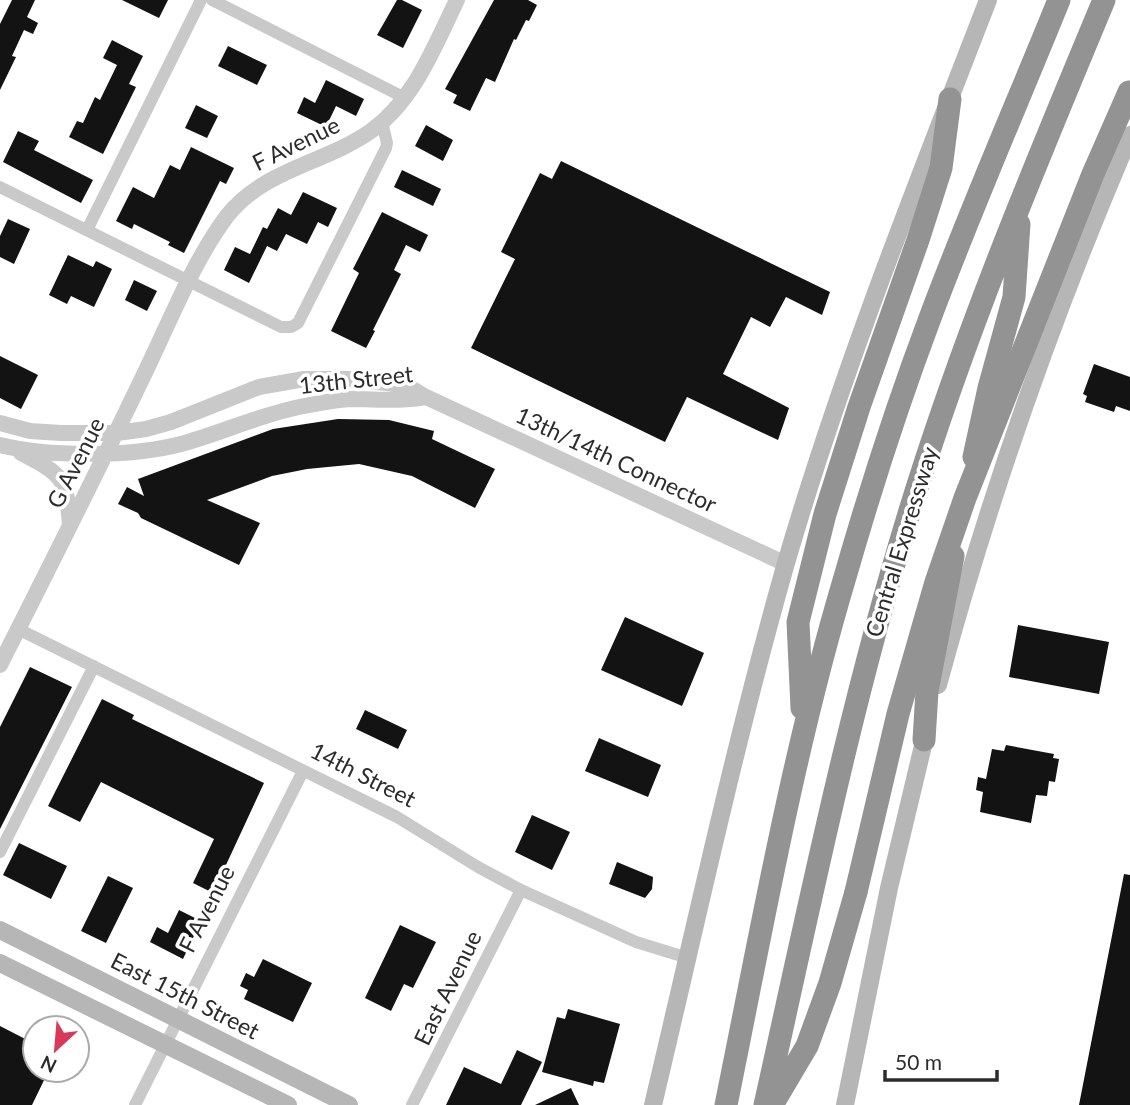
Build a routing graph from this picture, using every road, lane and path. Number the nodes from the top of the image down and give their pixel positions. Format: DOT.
graph roads {
  1 [pos="201,0"];
  2 [pos="212,0"];
  3 [pos="457,0"];
  4 [pos="988,0"];
  5 [pos="1059,0"];
  6 [pos="1104,0"];
  7 [pos="1129,91"];
  8 [pos="405,98"];
  9 [pos="950,99"];
  10 [pos="382,122"];
  11 [pos="1130,135"];
  12 [pos="0,187"];
  13 [pos="1020,203"];
  14 [pos="87,230"];
  15 [pos="190,282"];
  16 [pos="426,397"];
  17 [pos="0,423"];
  18 [pos="117,433"];
  19 [pos="6,447"];
  20 [pos="107,454"];
  21 [pos="70,525"];
  22 [pos="786,564"];
  23 [pos="18,629"];
  24 [pos="0,665"];
  25 [pos="94,666"];
  26 [pos="803,729"];
  27 [pos="924,740"];
  28 [pos="303,771"];
  29 [pos="0,852"];
  30 [pos="521,890"];
  31 [pos="0,930"];
  32 [pos="688,958"];
  33 [pos="0,963"];
  34 [pos="177,1020"];
  35 [pos="165,1044"];
  36 [pos="313,1088"];
  37 [pos="262,1092"];
  38 [pos="135,1105"];
  39 [pos="288,1105"];
  40 [pos="349,1105"];
  41 [pos="412,1105"];
  42 [pos="653,1105"];
  43 [pos="726,1105"];
  44 [pos="765,1105"];
  45 [pos="772,1105"];
  46 [pos="845,1105"];
  1 -- 14 [label="street"];
  2 -- 8 [label="street"];
  3 -- 8 [label="street, F Avenue"];
  4 -- 9 [label="main road"];
  5 -- 26 [label="highway, Central Expressway"];
  6 -- 13 [label="highway, Central Expressway"];
  7 -- 45 [label="highway, bridge"];
  8 -- 10 [label="street, F Avenue"];
  9 -- 22 [label="main road"];
  9 -- 26 [label="highway"];
  10 -- 15 [label="street, F Avenue"];
  10 -- 15 [label="street"];
  11 -- 27 [label="main road"];
  12 -- 14 [label="street"];
  13 -- 27 [label="highway"];
  13 -- 44 [label="highway, Central Expressway"];
  14 -- 15 [label="street"];
  15 -- 18 [label="street, G Avenue"];
  16 -- 18 [label="street, 13th Street"];
  16 -- 20 [label="street, 13th Street"];
  16 -- 22 [label="street, 13th/14th Connector"];
  17 -- 18 [label="street"];
  18 -- 20 [label="street, G Avenue"];
  19 -- 20 [label="street"];
  19 -- 21 [label="street"];
  20 -- 21 [label="street, G Avenue"];
  21 -- 23 [label="street, G Avenue"];
  22 -- 32 [label="main road"];
  23 -- 24 [label="street, G Avenue"];
  23 -- 25 [label="street, 14th Street"];
  25 -- 28 [label="street, 14th Street"];
  25 -- 29 [label="street"];
  26 -- 43 [label="highway, Central Expressway"];
  27 -- 46 [label="main road"];
  28 -- 30 [label="street, 14th Street"];
  28 -- 34 [label="street, F Avenue"];
  30 -- 32 [label="street, 14th Street"];
  30 -- 41 [label="street, East Avenue"];
  31 -- 34 [label="main road, East 15th Street"];
  32 -- 42 [label="main road"];
  33 -- 35 [label="main road"];
  34 -- 35 [label="street, F Avenue"];
  34 -- 36 [label="main road, East 15th Street"];
  35 -- 37 [label="main road"];
  35 -- 38 [label="street, F Avenue"];
  36 -- 37 [label="main road"];
  36 -- 40 [label="main road, East 15th Street"];
  37 -- 39 [label="main road"];
}
